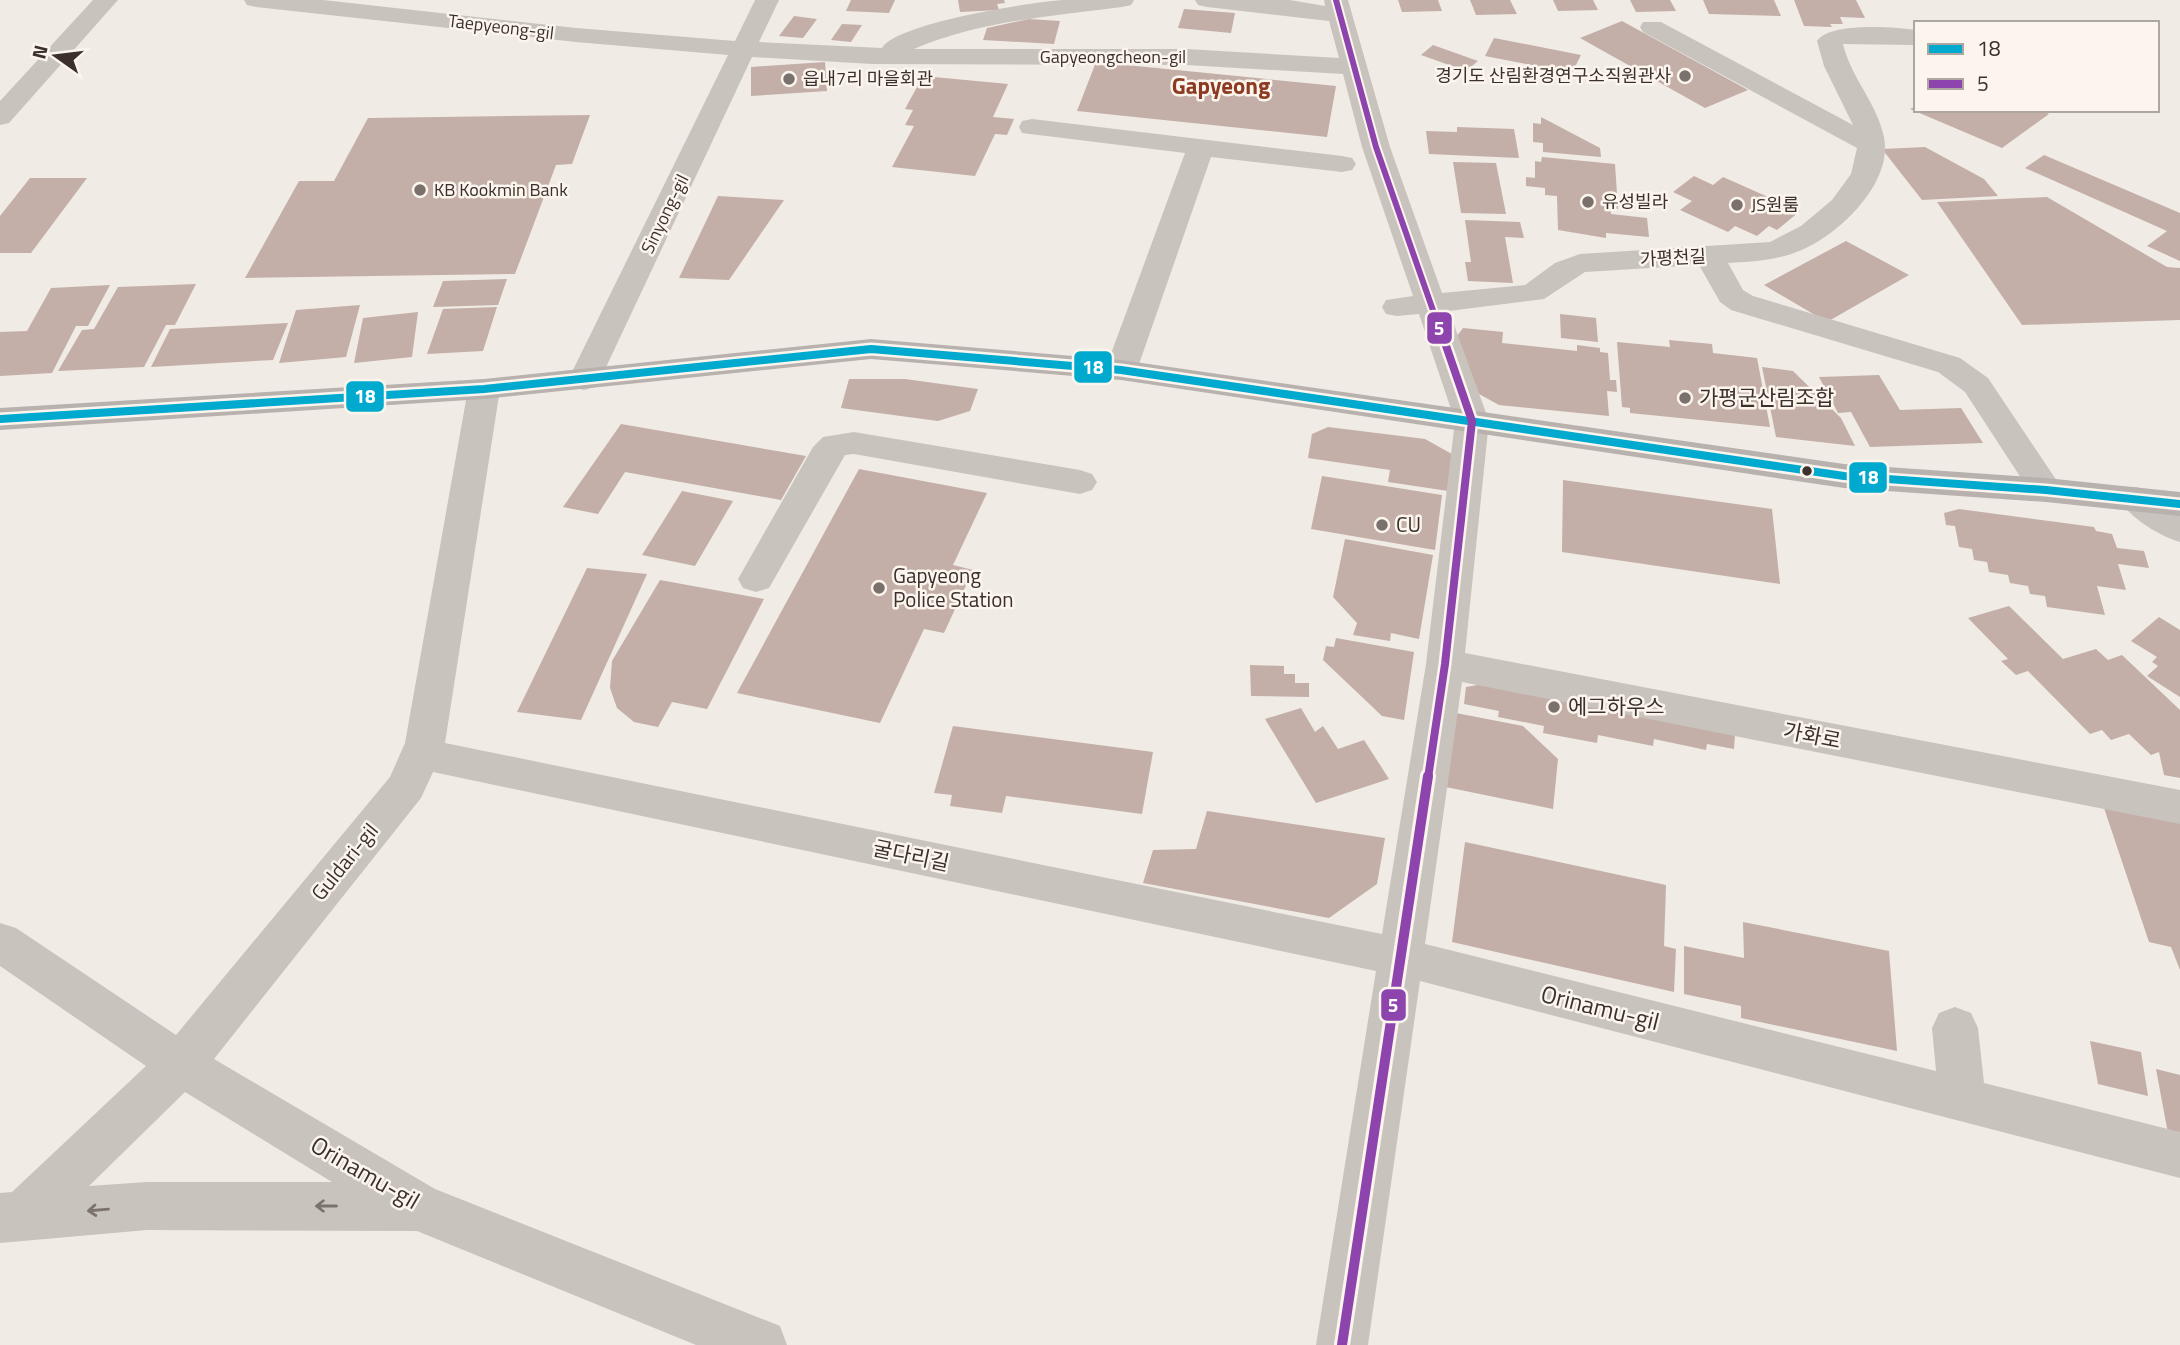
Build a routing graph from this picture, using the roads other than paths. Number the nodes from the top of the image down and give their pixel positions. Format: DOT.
graph roads {
  1 [pos="106,0"];
  2 [pos="256,0"];
  3 [pos="767,0"];
  4 [pos="1122,0"];
  5 [pos="1207,0"];
  6 [pos="1085,2"];
  7 [pos="1338,8"];
  8 [pos="1653,27"];
  9 [pos="1913,37"];
  10 [pos="746,48"];
  11 [pos="872,56"];
  12 [pos="1354,67"];
  13 [pos="0,117"];
  14 [pos="1032,127"];
  15 [pos="1871,145"];
  16 [pos="1201,147"];
  17 [pos="1342,164"];
  18 [pos="1708,255"];
  19 [pos="1429,304"];
  20 [pos="1397,307"];
  21 [pos="1121,370"];
  22 [pos="584,380"];
  23 [pos="484,389"];
  24 [pos="0,419"];
  25 [pos="1472,421"];
  26 [pos="1080,482"];
  27 [pos="2046,490"];
  28 [pos="2136,499"];
  29 [pos="2180,504"];
  30 [pos="2180,530"];
  31 [pos="755,579"];
  32 [pos="1445,664"];
  33 [pos="421,754"];
  34 [pos="2180,807"];
  35 [pos="0,942"];
  36 [pos="1401,957"];
  37 [pos="1955,1028"];
  38 [pos="181,1064"];
  39 [pos="1962,1100"];
  40 [pos="2180,1155"];
  41 [pos="418,1206"];
  42 [pos="11,1217"];
  43 [pos="761,1345"];
  44 [pos="1342,1345"];
  1 -- 13 [label="street"];
  2 -- 10 [label="street, Taepyeong-gil"];
  3 -- 10 [label="street, Sinyong-gil"];
  4 -- 6 [label="street"];
  5 -- 7 [label="street"];
  6 -- 11 [label="street"];
  7 -- 12 [label="street"];
  8 -- 15 [label="street"];
  9 -- 15 [label="street, 가평천길"];
  10 -- 11 [label="street"];
  10 -- 22 [label="street, Sinyong-gil"];
  11 -- 12 [label="street, Gapyeongcheon-gil"];
  12 -- 19 [label="street"];
  14 -- 16 [label="street"];
  15 -- 18 [label="street, 가평천길"];
  16 -- 17 [label="street"];
  16 -- 21 [label="street"];
  18 -- 19 [label="street, 가평천길"];
  18 -- 27 [label="street"];
  19 -- 20 [label="street, 가평천길"];
  19 -- 25 [label="street"];
  21 -- 22 [label="main road"];
  21 -- 25 [label="main road"];
  22 -- 23 [label="main road"];
  23 -- 24 [label="main road"];
  23 -- 33 [label="street, Guldari-gil"];
  25 -- 27 [label="main road"];
  25 -- 32 [label="street"];
  26 -- 31 [label="street"];
  27 -- 28 [label="main road"];
  28 -- 29 [label="main road"];
  28 -- 30 [label="street"];
  32 -- 34 [label="street, 가화로"];
  32 -- 36 [label="street"];
  33 -- 36 [label="street, 굴다리길"];
  33 -- 38 [label="street, Guldari-gil"];
  35 -- 38 [label="street, Orinamu-gil"];
  36 -- 39 [label="street, Orinamu-gil"];
  36 -- 44 [label="street"];
  37 -- 39 [label="street"];
  38 -- 41 [label="street, Orinamu-gil"];
  38 -- 42 [label="street, Guldari-gil"];
  39 -- 40 [label="street, Orinamu-gil"];
  41 -- 42 [label="street, one-way"];
  41 -- 43 [label="street, Orinamu-gil"];
}
